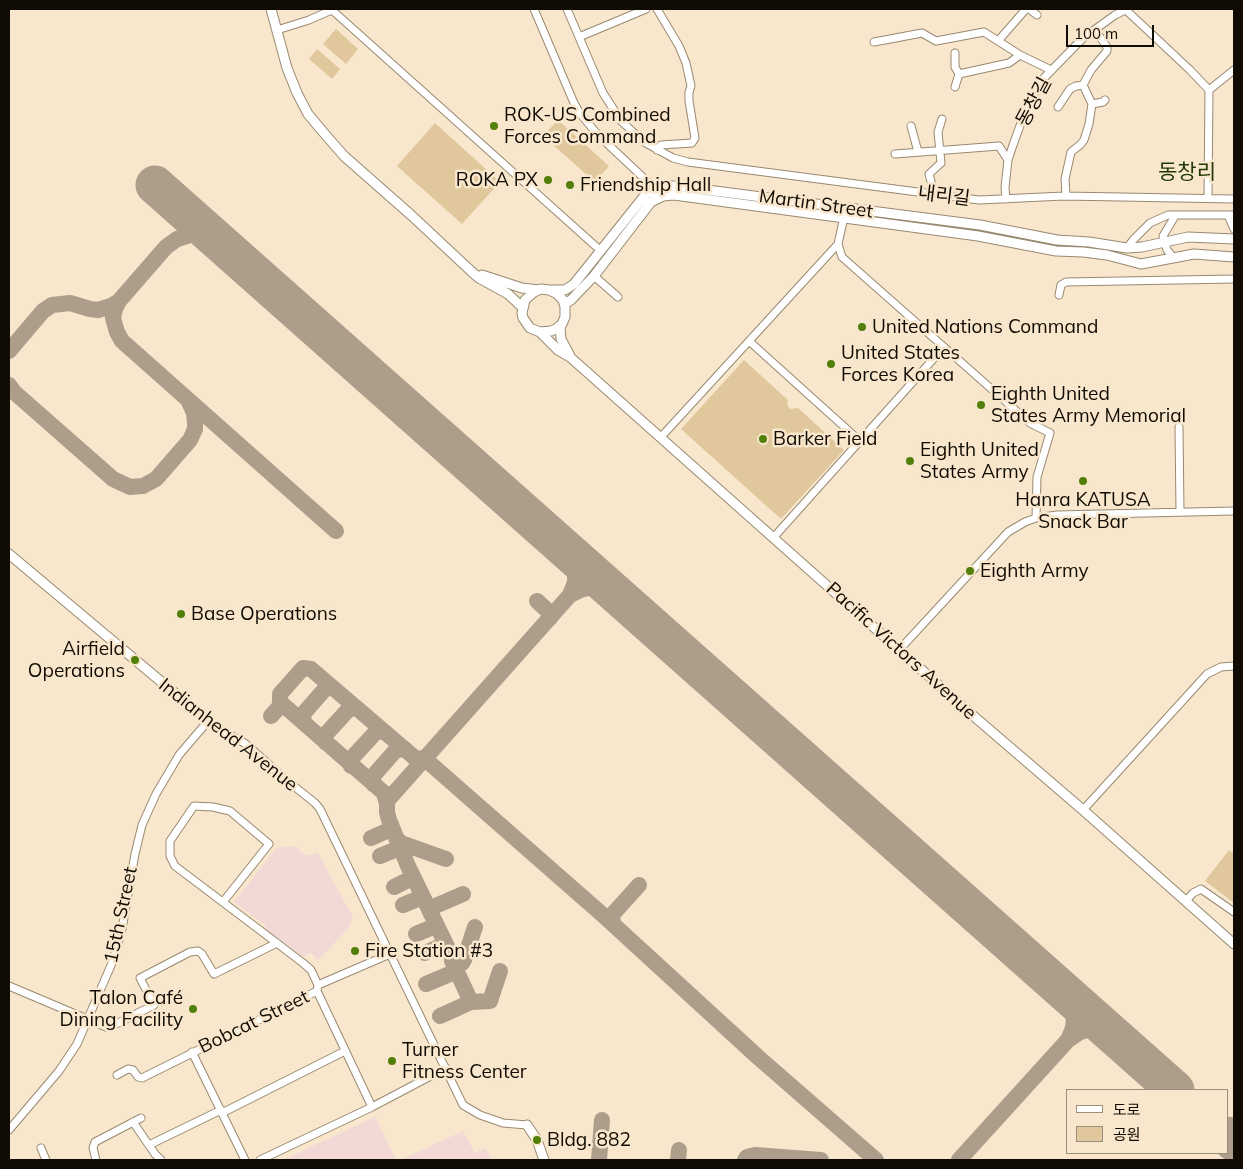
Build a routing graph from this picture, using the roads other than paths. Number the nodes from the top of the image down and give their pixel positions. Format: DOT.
graph roads {
  1 [pos="271,9"];
  2 [pos="333,9"];
  3 [pos="534,9"];
  4 [pos="567,9"];
  5 [pos="646,9"];
  6 [pos="657,9"];
  7 [pos="1028,9"];
  8 [pos="1126,9"];
  9 [pos="1038,15"];
  10 [pos="277,30"];
  11 [pos="1095,30"];
  12 [pos="579,37"];
  13 [pos="998,41"];
  14 [pos="874,42"];
  15 [pos="955,52"];
  16 [pos="1020,55"];
  17 [pos="1051,70"];
  18 [pos="1234,70"];
  19 [pos="958,74"];
  20 [pos="1083,85"];
  21 [pos="955,87"];
  22 [pos="1209,90"];
  23 [pos="1105,100"];
  24 [pos="1092,104"];
  25 [pos="1058,107"];
  26 [pos="942,119"];
  27 [pos="911,126"];
  28 [pos="657,150"];
  29 [pos="939,151"];
  30 [pos="918,152"];
  31 [pos="896,154"];
  32 [pos="1008,160"];
  33 [pos="649,183"];
  34 [pos="665,186"];
  35 [pos="646,194"];
  36 [pos="931,194"];
  37 [pos="1066,196"];
  38 [pos="1208,198"];
  39 [pos="1006,199"];
  40 [pos="1234,199"];
  41 [pos="846,208"];
  42 [pos="1229,215"];
  43 [pos="1175,216"];
  44 [pos="843,218"];
  45 [pos="1234,229"];
  46 [pos="1234,239"];
  47 [pos="1164,242"];
  48 [pos="838,244"];
  49 [pos="1127,248"];
  50 [pos="601,251"];
  51 [pos="1173,257"];
  52 [pos="1234,257"];
  53 [pos="472,272"];
  54 [pos="594,276"];
  55 [pos="1234,279"];
  56 [pos="538,290"];
  57 [pos="549,290"];
  58 [pos="1059,295"];
  59 [pos="618,297"];
  60 [pos="564,304"];
  61 [pos="522,307"];
  62 [pos="560,326"];
  63 [pos="540,332"];
  64 [pos="749,341"];
  65 [pos="944,347"];
  66 [pos="570,357"];
  67 [pos="1179,426"];
  68 [pos="661,437"];
  69 [pos="860,442"];
  70 [pos="1234,511"];
  71 [pos="1180,512"];
  72 [pos="1036,518"];
  73 [pos="774,537"];
  74 [pos="9,554"];
  75 [pos="900,649"];
  76 [pos="1234,666"];
  77 [pos="208,720"];
  78 [pos="1083,810"];
  79 [pos="1186,901"];
  80 [pos="223,902"];
  81 [pos="1234,912"];
  82 [pos="277,943"];
  83 [pos="1234,944"];
  84 [pos="390,954"];
  85 [pos="9,986"];
  86 [pos="317,988"];
  87 [pos="88,1019"];
  88 [pos="345,1051"];
  89 [pos="192,1052"];
  90 [pos="446,1068"];
  91 [pos="117,1074"];
  92 [pos="372,1107"];
  93 [pos="221,1111"];
  94 [pos="141,1118"];
  95 [pos="134,1122"];
  96 [pos="526,1125"];
  97 [pos="9,1130"];
  98 [pos="149,1145"];
  99 [pos="41,1148"];
  100 [pos="46,1160"];
  101 [pos="96,1160"];
  102 [pos="161,1160"];
  103 [pos="245,1160"];
  104 [pos="260,1160"];
  105 [pos="544,1160"];
  1 -- 10 [label="main road"];
  2 -- 10 [label="street"];
  2 -- 50 [label="street"];
  3 -- 33 [label="street"];
  4 -- 12 [label="street, 내리길"];
  5 -- 12 [label="street"];
  6 -- 28 [label="street"];
  7 -- 9 [label="street"];
  7 -- 13 [label="street"];
  8 -- 11 [label="street, 동창길"];
  8 -- 22 [label="street, 동창길"];
  10 -- 53 [label="main road"];
  11 -- 17 [label="street, 동창길"];
  11 -- 20 [label="street"];
  12 -- 28 [label="street, 내리길"];
  13 -- 14 [label="street"];
  13 -- 16 [label="street"];
  15 -- 19 [label="street"];
  16 -- 17 [label="street"];
  16 -- 19 [label="street"];
  17 -- 32 [label="street, 동창길"];
  18 -- 22 [label="street"];
  19 -- 21 [label="street"];
  20 -- 24 [label="street"];
  20 -- 25 [label="street"];
  22 -- 38 [label="street"];
  23 -- 24 [label="street"];
  24 -- 37 [label="street"];
  26 -- 29 [label="street"];
  27 -- 30 [label="street"];
  28 -- 36 [label="street, 내리길"];
  29 -- 30 [label="street"];
  29 -- 32 [label="street"];
  29 -- 36 [label="street"];
  30 -- 31 [label="street"];
  32 -- 39 [label="street, 동창길"];
  33 -- 34 [label="street"];
  33 -- 35 [label="street"];
  34 -- 35 [label="main road, Martin Street"];
  34 -- 41 [label="main road, Martin Street"];
  35 -- 50 [label="main road, Martin Street"];
  36 -- 39 [label="street, 내리길"];
  37 -- 38 [label="street, 내리길"];
  37 -- 39 [label="street, 내리길"];
  38 -- 40 [label="street, 내리길"];
  41 -- 44 [label="street"];
  41 -- 49 [label="main road, Martin Street"];
  42 -- 43 [label="street"];
  42 -- 45 [label="street"];
  43 -- 47 [label="street"];
  43 -- 49 [label="street"];
  44 -- 48 [label="street"];
  44 -- 51 [label="main road, Martin Street"];
  44 -- 54 [label="main road, Martin Street"];
  46 -- 47 [label="main road, Martin Street"];
  47 -- 49 [label="main road, Martin Street"];
  47 -- 51 [label="street"];
  48 -- 64 [label="street"];
  48 -- 65 [label="street"];
  50 -- 57 [label="main road, Martin Street"];
  51 -- 52 [label="main road, Martin Street"];
  53 -- 56 [label="main road"];
  53 -- 61 [label="main road"];
  54 -- 59 [label="street"];
  54 -- 60 [label="main road, Martin Street"];
  55 -- 58 [label="street"];
  56 -- 57 [label="main road"];
  56 -- 61 [label="main road"];
  57 -- 60 [label="main road"];
  60 -- 62 [label="main road"];
  61 -- 63 [label="main road"];
  62 -- 63 [label="main road"];
  62 -- 66 [label="main road"];
  63 -- 66 [label="main road, Pacific Victors Avenue"];
  64 -- 68 [label="street"];
  64 -- 69 [label="street"];
  65 -- 69 [label="street"];
  65 -- 72 [label="street"];
  66 -- 68 [label="main road, Pacific Victors Avenue"];
  67 -- 71 [label="street"];
  68 -- 73 [label="main road, Pacific Victors Avenue"];
  69 -- 73 [label="street"];
  70 -- 71 [label="street"];
  71 -- 72 [label="street"];
  72 -- 75 [label="street"];
  73 -- 75 [label="main road, Pacific Victors Avenue"];
  74 -- 77 [label="main road, Indianhead Avenue"];
  75 -- 78 [label="main road, Pacific Victors Avenue"];
  76 -- 78 [label="street"];
  77 -- 84 [label="street, Indianhead Avenue"];
  77 -- 87 [label="street, 15th Street"];
  78 -- 79 [label="main road, Pacific Victors Avenue"];
  79 -- 81 [label="street"];
  79 -- 83 [label="main road, Pacific Victors Avenue"];
  80 -- 80 [label="street"];
  80 -- 82 [label="street"];
  82 -- 86 [label="street"];
  82 -- 87 [label="street"];
  84 -- 86 [label="street, Bobcat Street"];
  84 -- 90 [label="street, Indianhead Avenue"];
  85 -- 87 [label="street"];
  86 -- 88 [label="street"];
  86 -- 89 [label="street, Bobcat Street"];
  87 -- 97 [label="street, 15th Street"];
  88 -- 92 [label="street"];
  88 -- 93 [label="street"];
  89 -- 91 [label="street, Bobcat Street"];
  89 -- 93 [label="street"];
  90 -- 92 [label="street"];
  90 -- 96 [label="street, Indianhead Avenue"];
  92 -- 104 [label="street"];
  93 -- 98 [label="street"];
  93 -- 103 [label="street"];
  94 -- 95 [label="street"];
  95 -- 98 [label="street"];
  95 -- 101 [label="street"];
  96 -- 105 [label="main road, Indianhead Avenue"];
  98 -- 102 [label="street"];
  99 -- 100 [label="street"];
}
